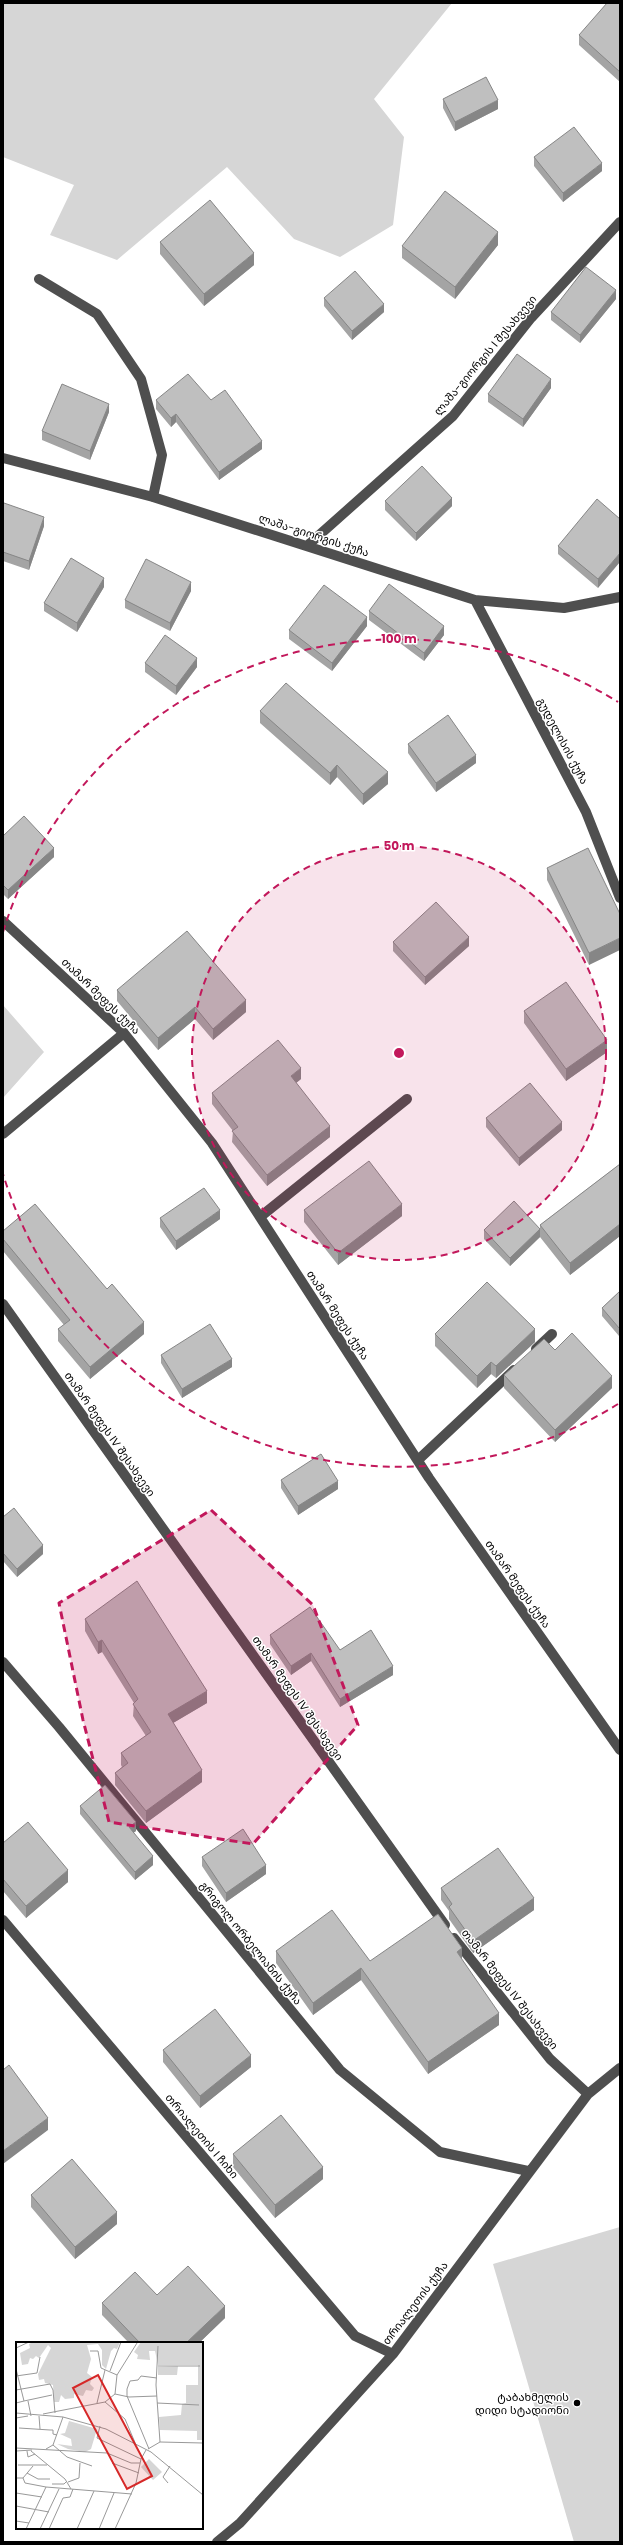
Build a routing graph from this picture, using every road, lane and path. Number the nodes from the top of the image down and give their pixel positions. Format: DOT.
graph roads {
  1 [pos="620,222"];
  2 [pos="39,279"];
  3 [pos="3,458"];
  4 [pos="153,497"];
  5 [pos="308,545"];
  6 [pos="620,597"];
  7 [pos="475,600"];
  8 [pos="620,898"];
  9 [pos="3,921"];
  10 [pos="124,1032"];
  11 [pos="408,1099"];
  12 [pos="3,1134"];
  13 [pos="260,1217"];
  14 [pos="3,1304"];
  15 [pos="552,1334"];
  16 [pos="418,1460"];
  17 [pos="3,1662"];
  18 [pos="620,1750"];
  19 [pos="3,1920"];
  20 [pos="620,2068"];
  21 [pos="588,2094"];
  22 [pos="528,2171"];
  23 [pos="393,2354"];
  24 [pos="217,2542"];
  1 -- 5 [label="street, ლაშა-გიორგის I შესახვევი"];
  2 -- 4 [label="street"];
  3 -- 4 [label="street, ლაშა-გიორგის ქუჩა"];
  4 -- 5 [label="street, ლაშა-გიორგის ქუჩა"];
  5 -- 7 [label="street, ლაშა-გიორგის ქუჩა"];
  6 -- 7 [label="street, ლაშა-გიორგის ქუჩა"];
  7 -- 8 [label="street, გუდელისის ქუჩა"];
  9 -- 10 [label="street, თამარ მეფეს ქუჩა"];
  10 -- 12 [label="street"];
  10 -- 13 [label="street, თამარ მეფეს ქუჩა"];
  11 -- 13 [label="street"];
  13 -- 16 [label="street, თამარ მეფეს ქუჩა"];
  14 -- 21 [label="street, თამარ მეფეს IV შესახვევი"];
  15 -- 16 [label="street"];
  16 -- 18 [label="street, თამარ მეფეს ქუჩა"];
  17 -- 22 [label="street, გრიგოლ ორბელიანის ქუჩა"];
  19 -- 23 [label="street, თრიალეთის I ჩიხი"];
  20 -- 21 [label="street, თრიალეთის ქუჩა"];
  21 -- 22 [label="street, თრიალეთის ქუჩა"];
  22 -- 23 [label="street, თრიალეთის ქუჩა"];
  23 -- 24 [label="street, თრიალეთის ქუჩა"];
}
